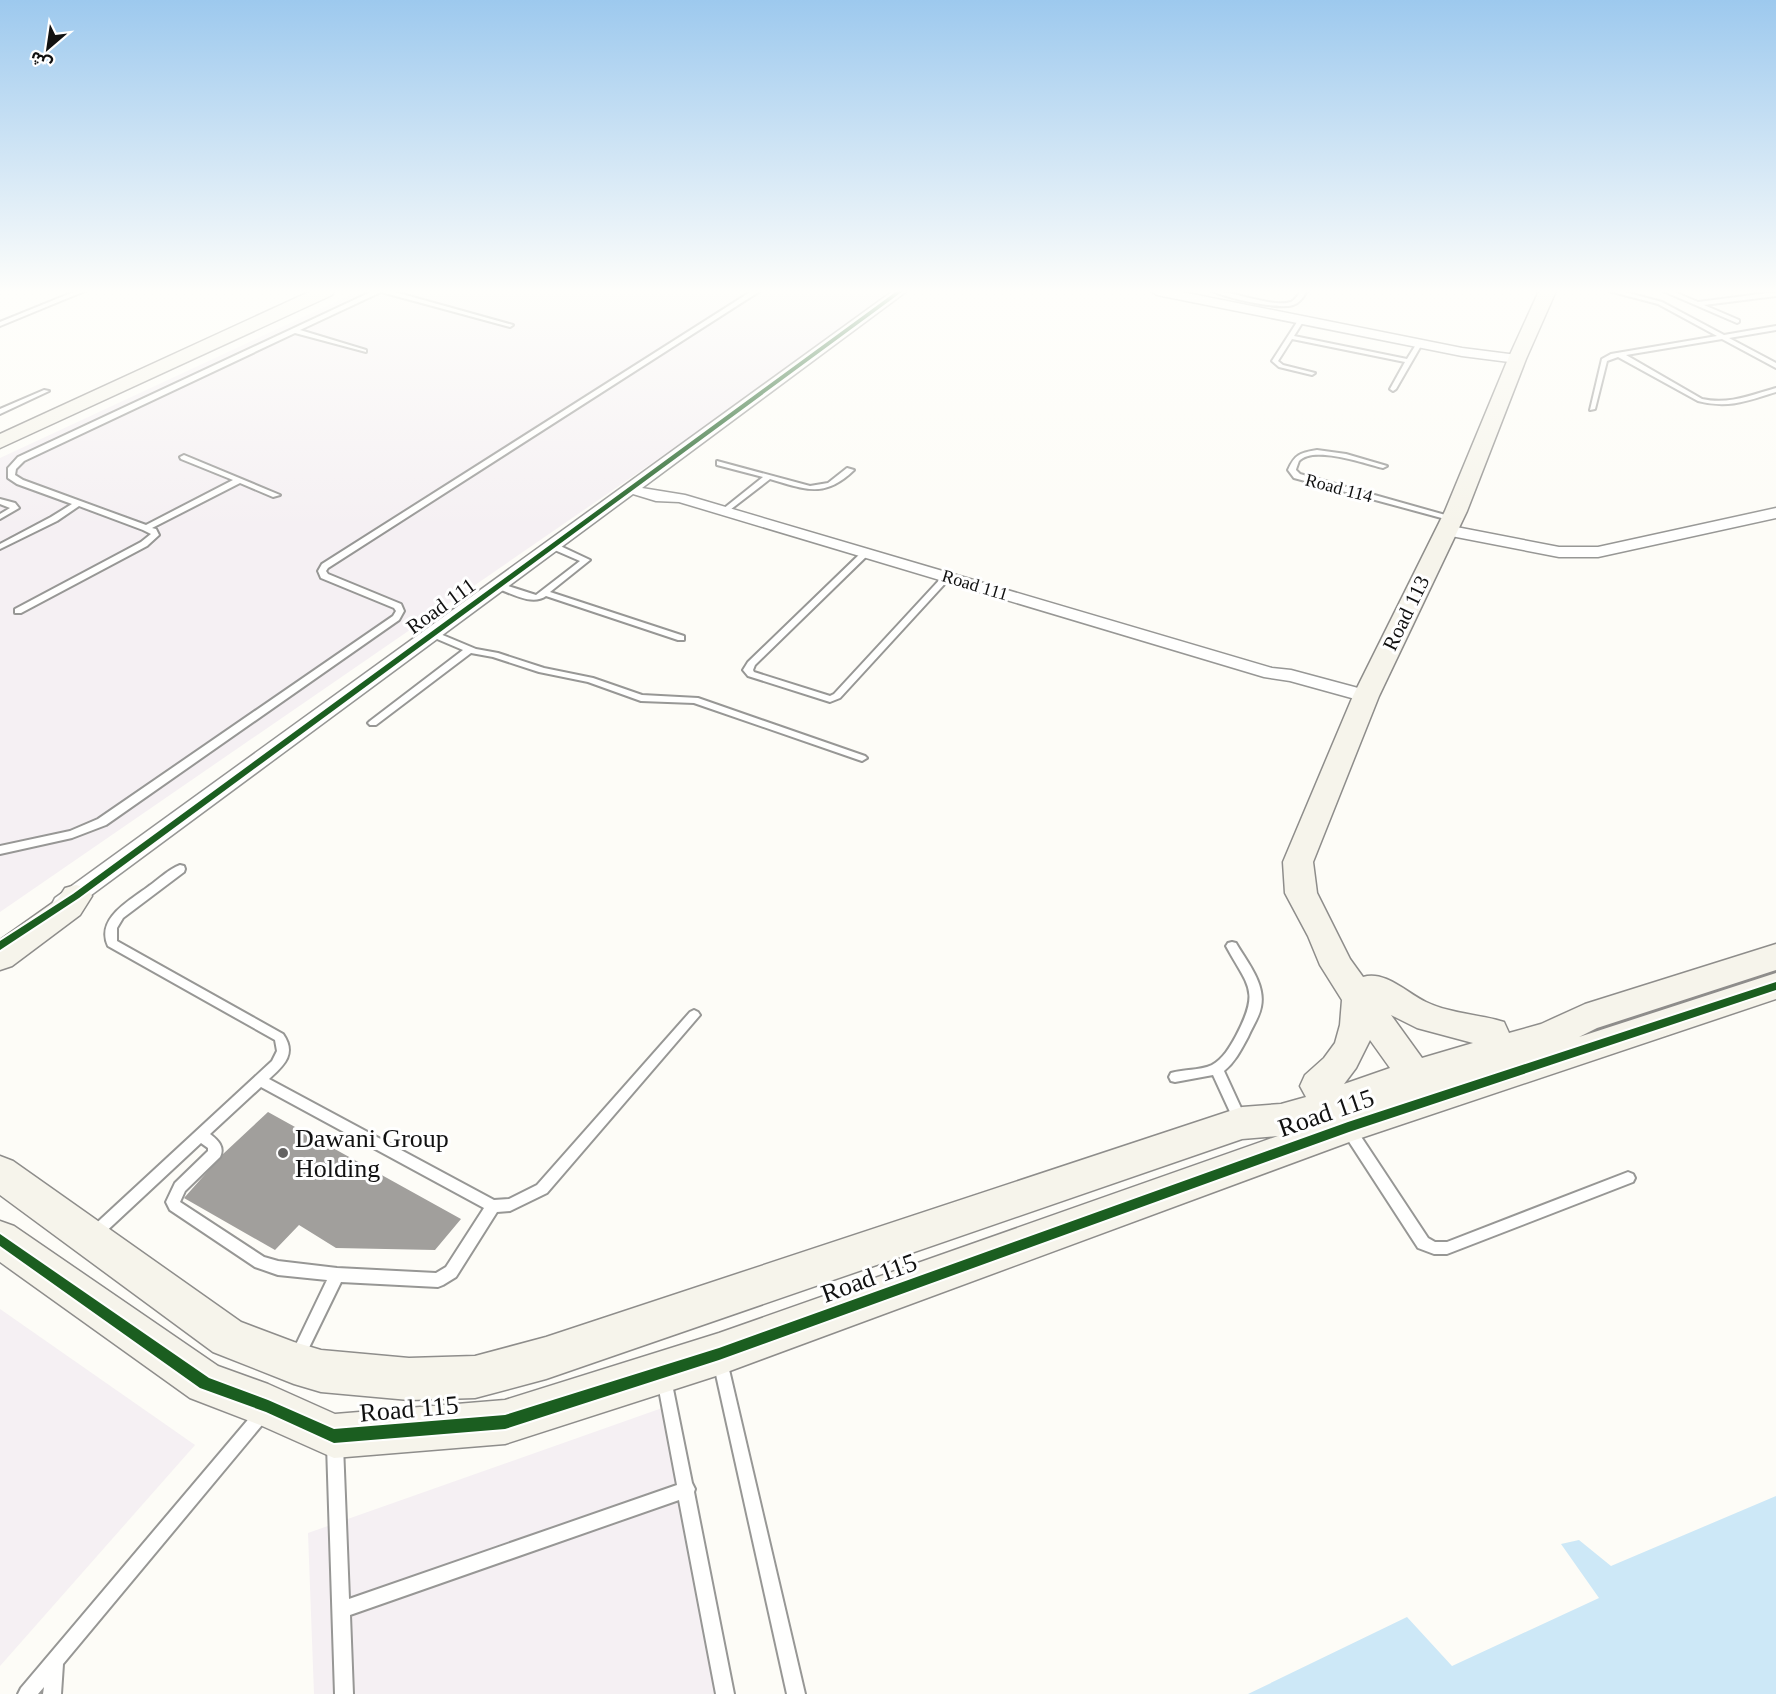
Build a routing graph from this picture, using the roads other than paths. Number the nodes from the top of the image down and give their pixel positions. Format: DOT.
graph roads {
  1 [pos="131,370"];
  2 [pos="139,370"];
  3 [pos="212,370"];
  4 [pos="633,370"];
  5 [pos="793,370"];
  6 [pos="1301,370"];
  7 [pos="1404,370"];
  8 [pos="1512,370"];
  9 [pos="1602,370"];
  10 [pos="1647,370"];
  11 [pos="1312,373"];
  12 [pos="1393,389"];
  13 [pos="1776,390"];
  14 [pos="46,391"];
  15 [pos="1592,409"];
  16 [pos="2,428"];
  17 [pos="184,457"];
  18 [pos="720,463"];
  19 [pos="1383,466"];
  20 [pos="850,470"];
  21 [pos="768,477"];
  22 [pos="239,480"];
  23 [pos="638,484"];
  24 [pos="276,495"];
  25 [pos="0,501"];
  26 [pos="77,504"];
  27 [pos="726,511"];
  28 [pos="1776,513"];
  29 [pos="0,517"];
  30 [pos="1451,520"];
  31 [pos="146,528"];
  32 [pos="553,546"];
  33 [pos="0,547"];
  34 [pos="866,553"];
  35 [pos="947,577"];
  36 [pos="499,586"];
  37 [pos="545,593"];
  38 [pos="18,611"];
  39 [pos="433,634"];
  40 [pos="681,638"];
  41 [pos="470,649"];
  42 [pos="1364,702"];
  43 [pos="373,723"];
  44 [pos="862,758"];
  45 [pos="0,850"];
  46 [pos="180,869"];
  47 [pos="76,896"];
  48 [pos="0,946"];
  49 [pos="1232,946"];
  50 [pos="0,957"];
  51 [pos="1776,957"];
  52 [pos="1776,986"];
  53 [pos="1366,993"];
  54 [pos="694,1016"];
  55 [pos="1585,1018"];
  56 [pos="1492,1032"];
  57 [pos="1217,1070"];
  58 [pos="1421,1071"];
  59 [pos="1175,1077"];
  60 [pos="260,1080"];
  61 [pos="1318,1086"];
  62 [pos="1242,1123"];
  63 [pos="1348,1127"];
  64 [pos="201,1135"];
  65 [pos="0,1173"];
  66 [pos="1628,1178"];
  67 [pos="493,1206"];
  68 [pos="91,1237"];
  69 [pos="0,1239"];
  70 [pos="337,1275"];
  71 [pos="719,1354"];
  72 [pos="294,1363"];
  73 [pos="662,1372"];
  74 [pos="268,1406"];
  75 [pos="334,1436"];
  76 [pos="687,1488"];
  77 [pos="341,1610"];
  78 [pos="55,1662"];
  79 [pos="27,1694"];
  80 [pos="52,1694"];
  81 [pos="344,1694"];
  82 [pos="725,1694"];
  83 [pos="796,1694"];
  1 -- 16 [label="street"];
  2 -- 16 [label="street"];
  3 -- 26 [label="lane"];
  4 -- 45 [label="lane"];
  5 -- 23 [label="street, Road 111"];
  6 -- 11 [label="lane"];
  7 -- 12 [label="lane"];
  8 -- 30 [label="street, Road 113"];
  9 -- 15 [label="lane"];
  10 -- 13 [label="lane"];
  14 -- 16 [label="lane"];
  17 -- 22 [label="lane"];
  18 -- 21 [label="lane"];
  19 -- 30 [label="lane, Road 114"];
  20 -- 21 [label="lane"];
  21 -- 27 [label="lane"];
  22 -- 24 [label="lane"];
  22 -- 31 [label="lane"];
  23 -- 27 [label="street, Road 111"];
  23 -- 32 [label="street, Road 111"];
  25 -- 29 [label="lane"];
  26 -- 31 [label="lane"];
  26 -- 33 [label="lane"];
  27 -- 34 [label="street, Road 111"];
  28 -- 30 [label="street, Road 114"];
  30 -- 42 [label="street, Road 113"];
  31 -- 38 [label="lane"];
  32 -- 36 [label="street, Road 111"];
  32 -- 37 [label="lane"];
  34 -- 35 [label="street, Road 111"];
  34 -- 35 [label="lane"];
  35 -- 42 [label="street, Road 111"];
  36 -- 37 [label="lane"];
  36 -- 39 [label="street, Road 111"];
  37 -- 40 [label="lane"];
  39 -- 41 [label="lane"];
  39 -- 47 [label="street, Road 111"];
  41 -- 43 [label="lane"];
  41 -- 44 [label="lane"];
  42 -- 53 [label="street, Road 113"];
  46 -- 60 [label="lane"];
  47 -- 48 [label="street, Road 111"];
  47 -- 50 [label="street"];
  49 -- 57 [label="lane"];
  51 -- 55 [label="street, Road 115"];
  52 -- 58 [label="street, Road 115"];
  53 -- 56 [label="street"];
  53 -- 58 [label="street, Road 113"];
  53 -- 61 [label="street"];
  54 -- 67 [label="lane"];
  55 -- 56 [label="street, Road 115"];
  55 -- 58 [label="street, Road 115"];
  56 -- 58 [label="street, Road 115"];
  57 -- 59 [label="lane"];
  57 -- 62 [label="lane"];
  58 -- 61 [label="street, Road 115"];
  58 -- 62 [label="street, Road 115"];
  58 -- 63 [label="street, Road 115"];
  60 -- 64 [label="lane"];
  60 -- 67 [label="lane"];
  61 -- 62 [label="street, Road 115"];
  62 -- 72 [label="street, Road 115"];
  63 -- 66 [label="lane"];
  63 -- 71 [label="street, Road 115"];
  64 -- 68 [label="lane"];
  64 -- 70 [label="lane"];
  65 -- 68 [label="street, Road 115"];
  67 -- 70 [label="lane"];
  68 -- 72 [label="street, Road 115"];
  69 -- 74 [label="street, Road 115"];
  70 -- 72 [label="lane"];
  71 -- 73 [label="street, Road 115"];
  71 -- 83 [label="lane"];
  73 -- 75 [label="street, Road 115"];
  73 -- 76 [label="lane"];
  74 -- 75 [label="street, Road 115"];
  74 -- 78 [label="lane"];
  75 -- 77 [label="lane"];
  76 -- 77 [label="lane"];
  76 -- 82 [label="lane"];
  77 -- 81 [label="lane"];
  78 -- 79 [label="lane"];
  78 -- 80 [label="lane"];
}
